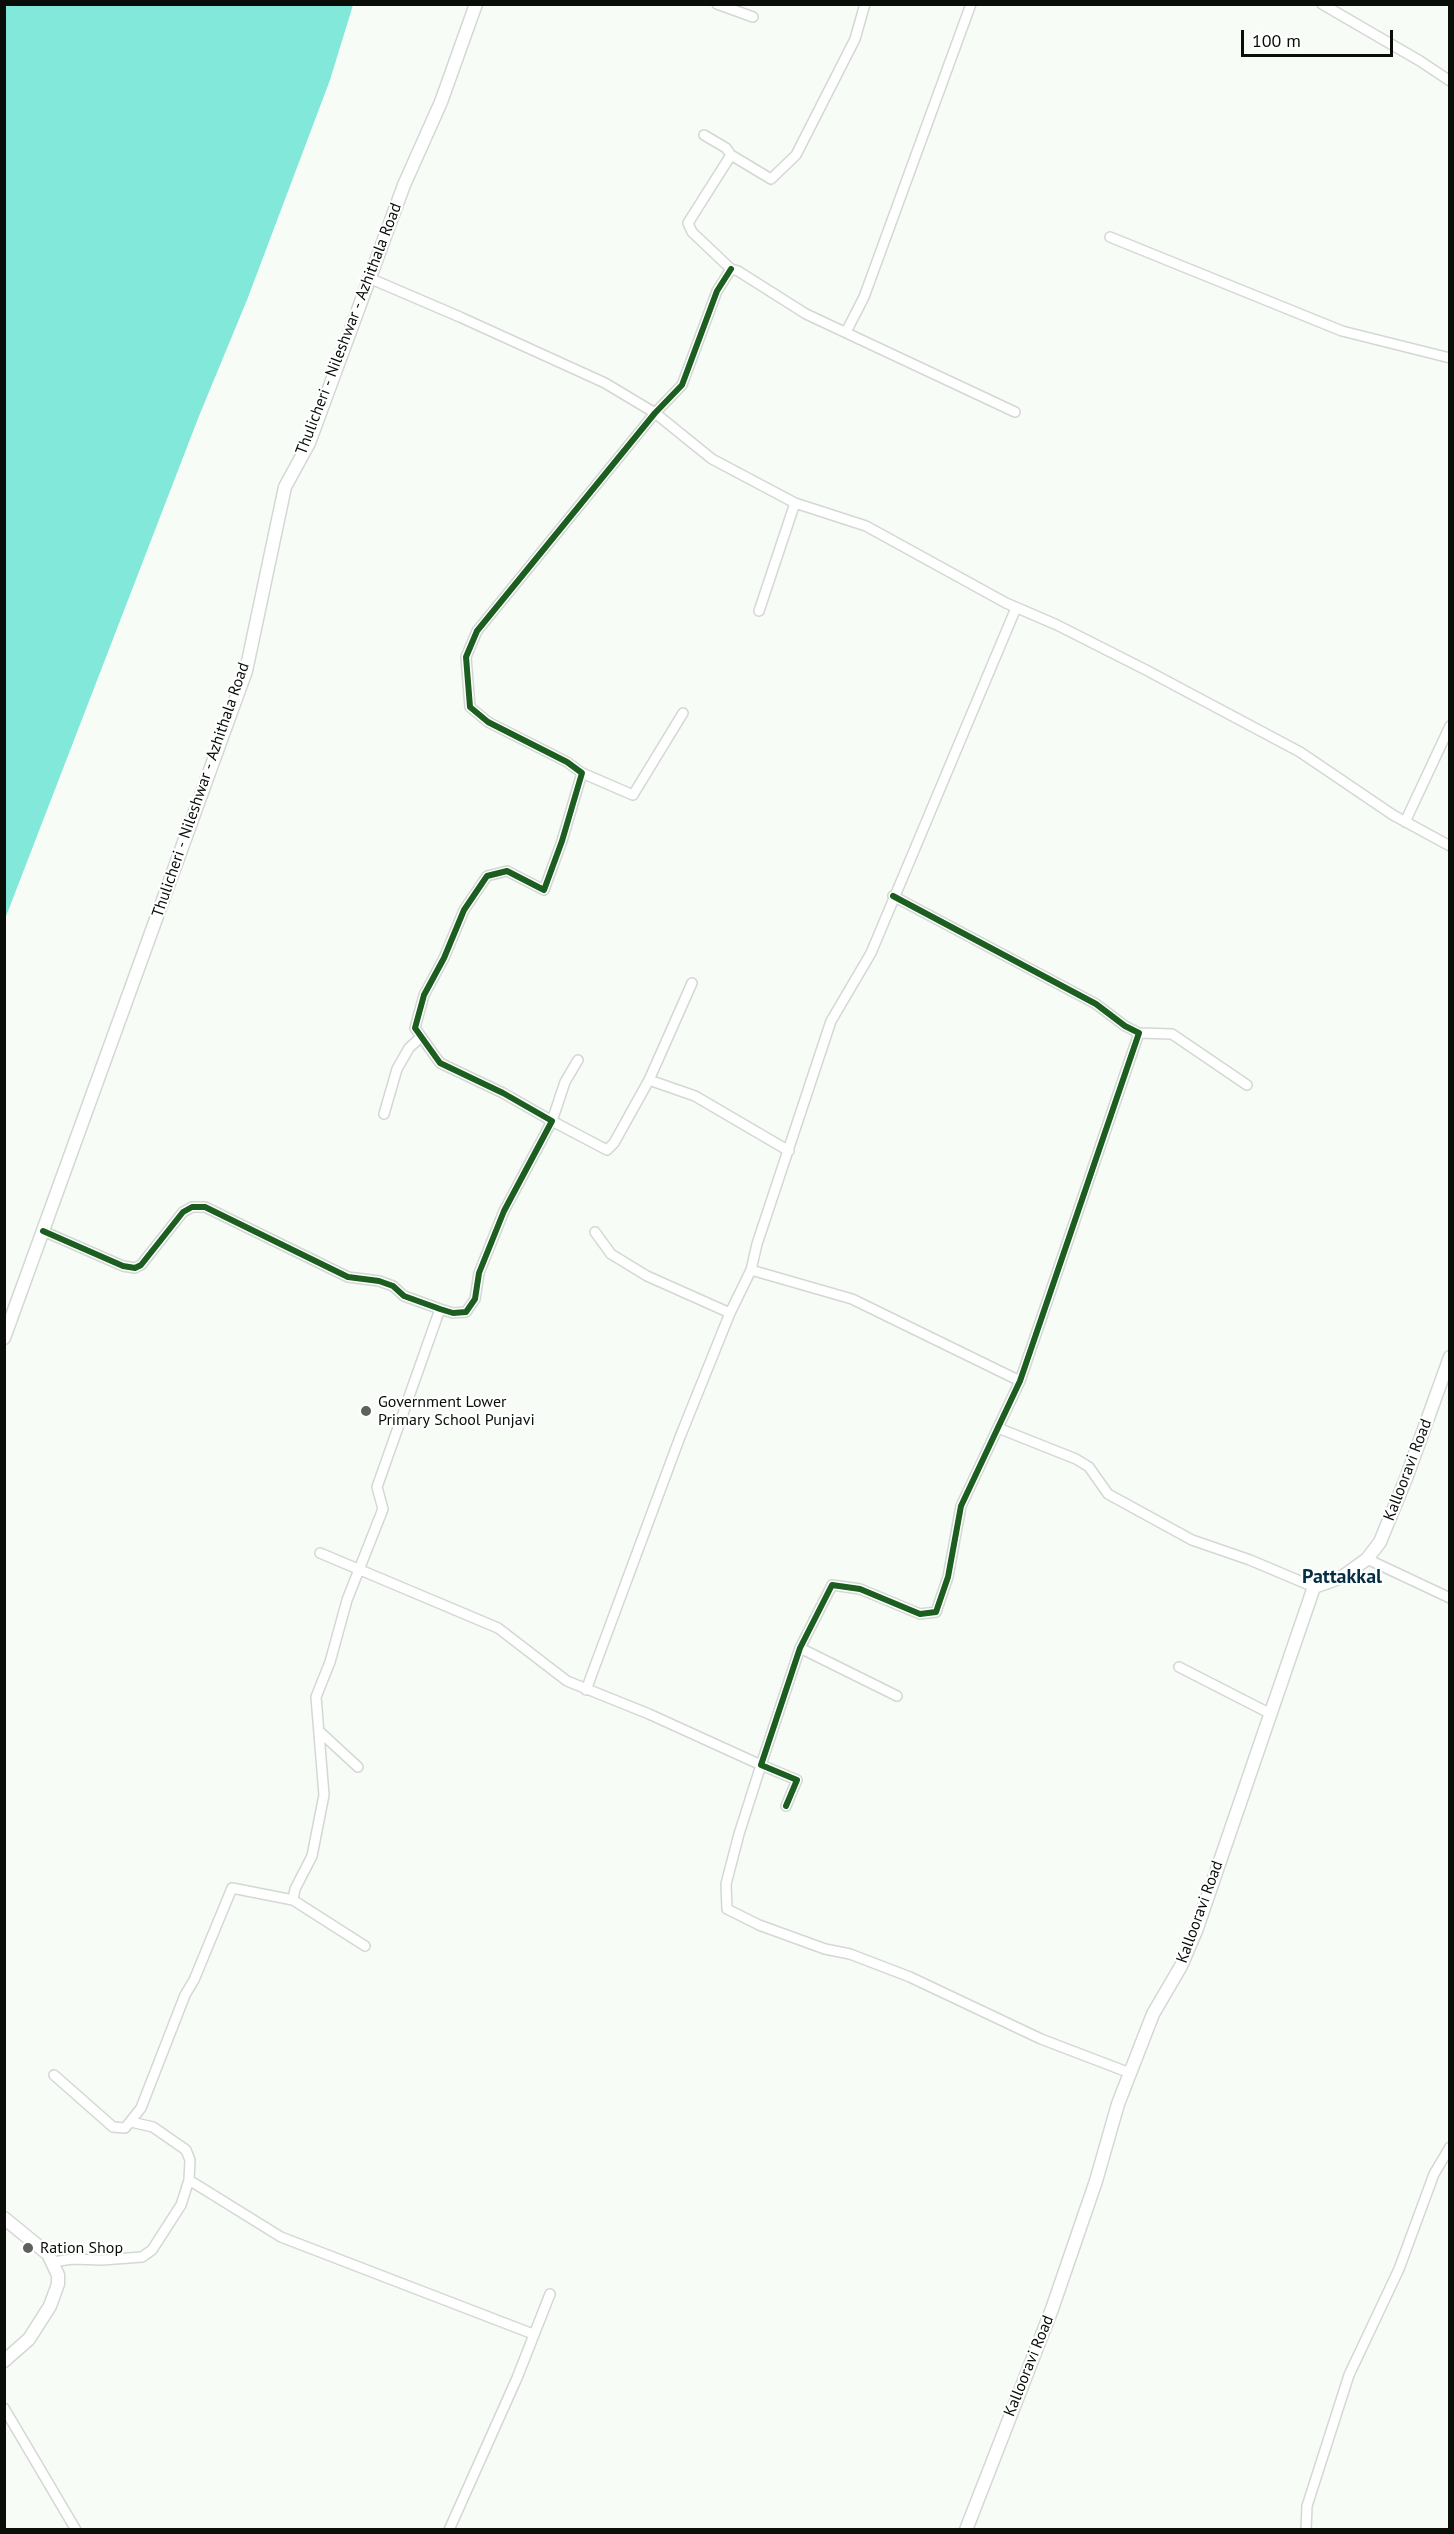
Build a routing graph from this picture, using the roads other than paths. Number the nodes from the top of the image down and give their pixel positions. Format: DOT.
graph roads {
  1 [pos="476,4"];
  2 [pos="717,4"];
  3 [pos="866,4"];
  4 [pos="971,4"];
  5 [pos="1322,4"];
  6 [pos="753,17"];
  7 [pos="1449,81"];
  8 [pos="704,135"];
  9 [pos="731,155"];
  10 [pos="1110,237"];
  11 [pos="731,269"];
  12 [pos="369,278"];
  13 [pos="846,332"];
  14 [pos="1449,358"];
  15 [pos="1015,412"];
  16 [pos="656,413"];
  17 [pos="795,503"];
  18 [pos="1016,608"];
  19 [pos="759,611"];
  20 [pos="683,713"];
  21 [pos="1449,726"];
  22 [pos="582,773"];
  23 [pos="1405,822"];
  24 [pos="1449,846"];
  25 [pos="893,896"];
  26 [pos="692,983"];
  27 [pos="1139,1033"];
  28 [pos="421,1037"];
  29 [pos="578,1060"];
  30 [pos="650,1080"];
  31 [pos="1247,1085"];
  32 [pos="384,1114"];
  33 [pos="552,1120"];
  34 [pos="789,1151"];
  35 [pos="43,1231"];
  36 [pos="595,1232"];
  37 [pos="751,1270"];
  38 [pos="440,1309"];
  39 [pos="730,1312"];
  40 [pos="4,1338"];
  41 [pos="1449,1357"];
  42 [pos="1020,1382"];
  43 [pos="999,1428"];
  44 [pos="320,1553"];
  45 [pos="1367,1559"];
  46 [pos="360,1571"];
  47 [pos="1314,1587"];
  48 [pos="1449,1598"];
  49 [pos="800,1648"];
  50 [pos="1179,1667"];
  51 [pos="586,1690"];
  52 [pos="897,1696"];
  53 [pos="1270,1714"];
  54 [pos="320,1732"];
  55 [pos="761,1765"];
  56 [pos="358,1767"];
  57 [pos="786,1806"];
  58 [pos="293,1900"];
  59 [pos="365,1946"];
  60 [pos="1130,2073"];
  61 [pos="54,2075"];
  62 [pos="131,2122"];
  63 [pos="1449,2147"];
  64 [pos="189,2180"];
  65 [pos="4,2218"];
  66 [pos="53,2262"];
  67 [pos="550,2294"];
  68 [pos="533,2334"];
  69 [pos="4,2361"];
  70 [pos="4,2408"];
  71 [pos="76,2529"];
  72 [pos="449,2529"];
  73 [pos="966,2529"];
  74 [pos="1306,2529"];
  1 -- 12 [label="main road, Thulicheri - Nileshwar - Azhithala Road"];
  2 -- 6 [label="street"];
  3 -- 9 [label="street"];
  4 -- 13 [label="street"];
  5 -- 7 [label="street"];
  8 -- 9 [label="street"];
  9 -- 11 [label="street"];
  10 -- 14 [label="street"];
  11 -- 13 [label="street"];
  11 -- 16 [label="street"];
  12 -- 16 [label="street"];
  12 -- 35 [label="main road, Thulicheri - Nileshwar - Azhithala Road"];
  13 -- 15 [label="street"];
  16 -- 17 [label="street"];
  16 -- 22 [label="street"];
  17 -- 18 [label="street"];
  17 -- 19 [label="street"];
  18 -- 23 [label="street"];
  18 -- 25 [label="street"];
  20 -- 22 [label="street"];
  21 -- 23 [label="street"];
  22 -- 28 [label="street"];
  23 -- 24 [label="street"];
  25 -- 27 [label="street"];
  25 -- 34 [label="street"];
  26 -- 30 [label="street"];
  27 -- 31 [label="street"];
  27 -- 42 [label="street"];
  28 -- 32 [label="street"];
  28 -- 33 [label="street"];
  29 -- 33 [label="street"];
  30 -- 33 [label="street"];
  30 -- 34 [label="street"];
  33 -- 38 [label="street"];
  34 -- 37 [label="street"];
  35 -- 38 [label="street"];
  35 -- 40 [label="main road, Thulicheri - Nileshwar - Azhithala Road"];
  36 -- 39 [label="street"];
  37 -- 39 [label="street"];
  37 -- 42 [label="street"];
  38 -- 46 [label="street"];
  39 -- 51 [label="street"];
  41 -- 45 [label="main road, Kallooravi Road"];
  42 -- 43 [label="street"];
  43 -- 47 [label="street"];
  43 -- 49 [label="street"];
  44 -- 46 [label="street"];
  45 -- 47 [label="main road, Kallooravi Road"];
  45 -- 48 [label="street"];
  46 -- 51 [label="street"];
  46 -- 54 [label="street"];
  47 -- 53 [label="main road, Kallooravi Road"];
  49 -- 52 [label="street"];
  49 -- 55 [label="street"];
  50 -- 53 [label="street"];
  51 -- 55 [label="street"];
  53 -- 60 [label="main road, Kallooravi Road"];
  54 -- 56 [label="street"];
  54 -- 58 [label="street"];
  55 -- 57 [label="street"];
  55 -- 60 [label="street"];
  58 -- 59 [label="street"];
  58 -- 62 [label="street"];
  60 -- 73 [label="main road, Kallooravi Road"];
  61 -- 62 [label="street"];
  62 -- 64 [label="street"];
  63 -- 74 [label="street"];
  64 -- 66 [label="street"];
  64 -- 68 [label="street"];
  65 -- 66 [label="main road"];
  66 -- 69 [label="main road"];
  67 -- 68 [label="street"];
  68 -- 72 [label="street"];
  70 -- 71 [label="street"];
}
